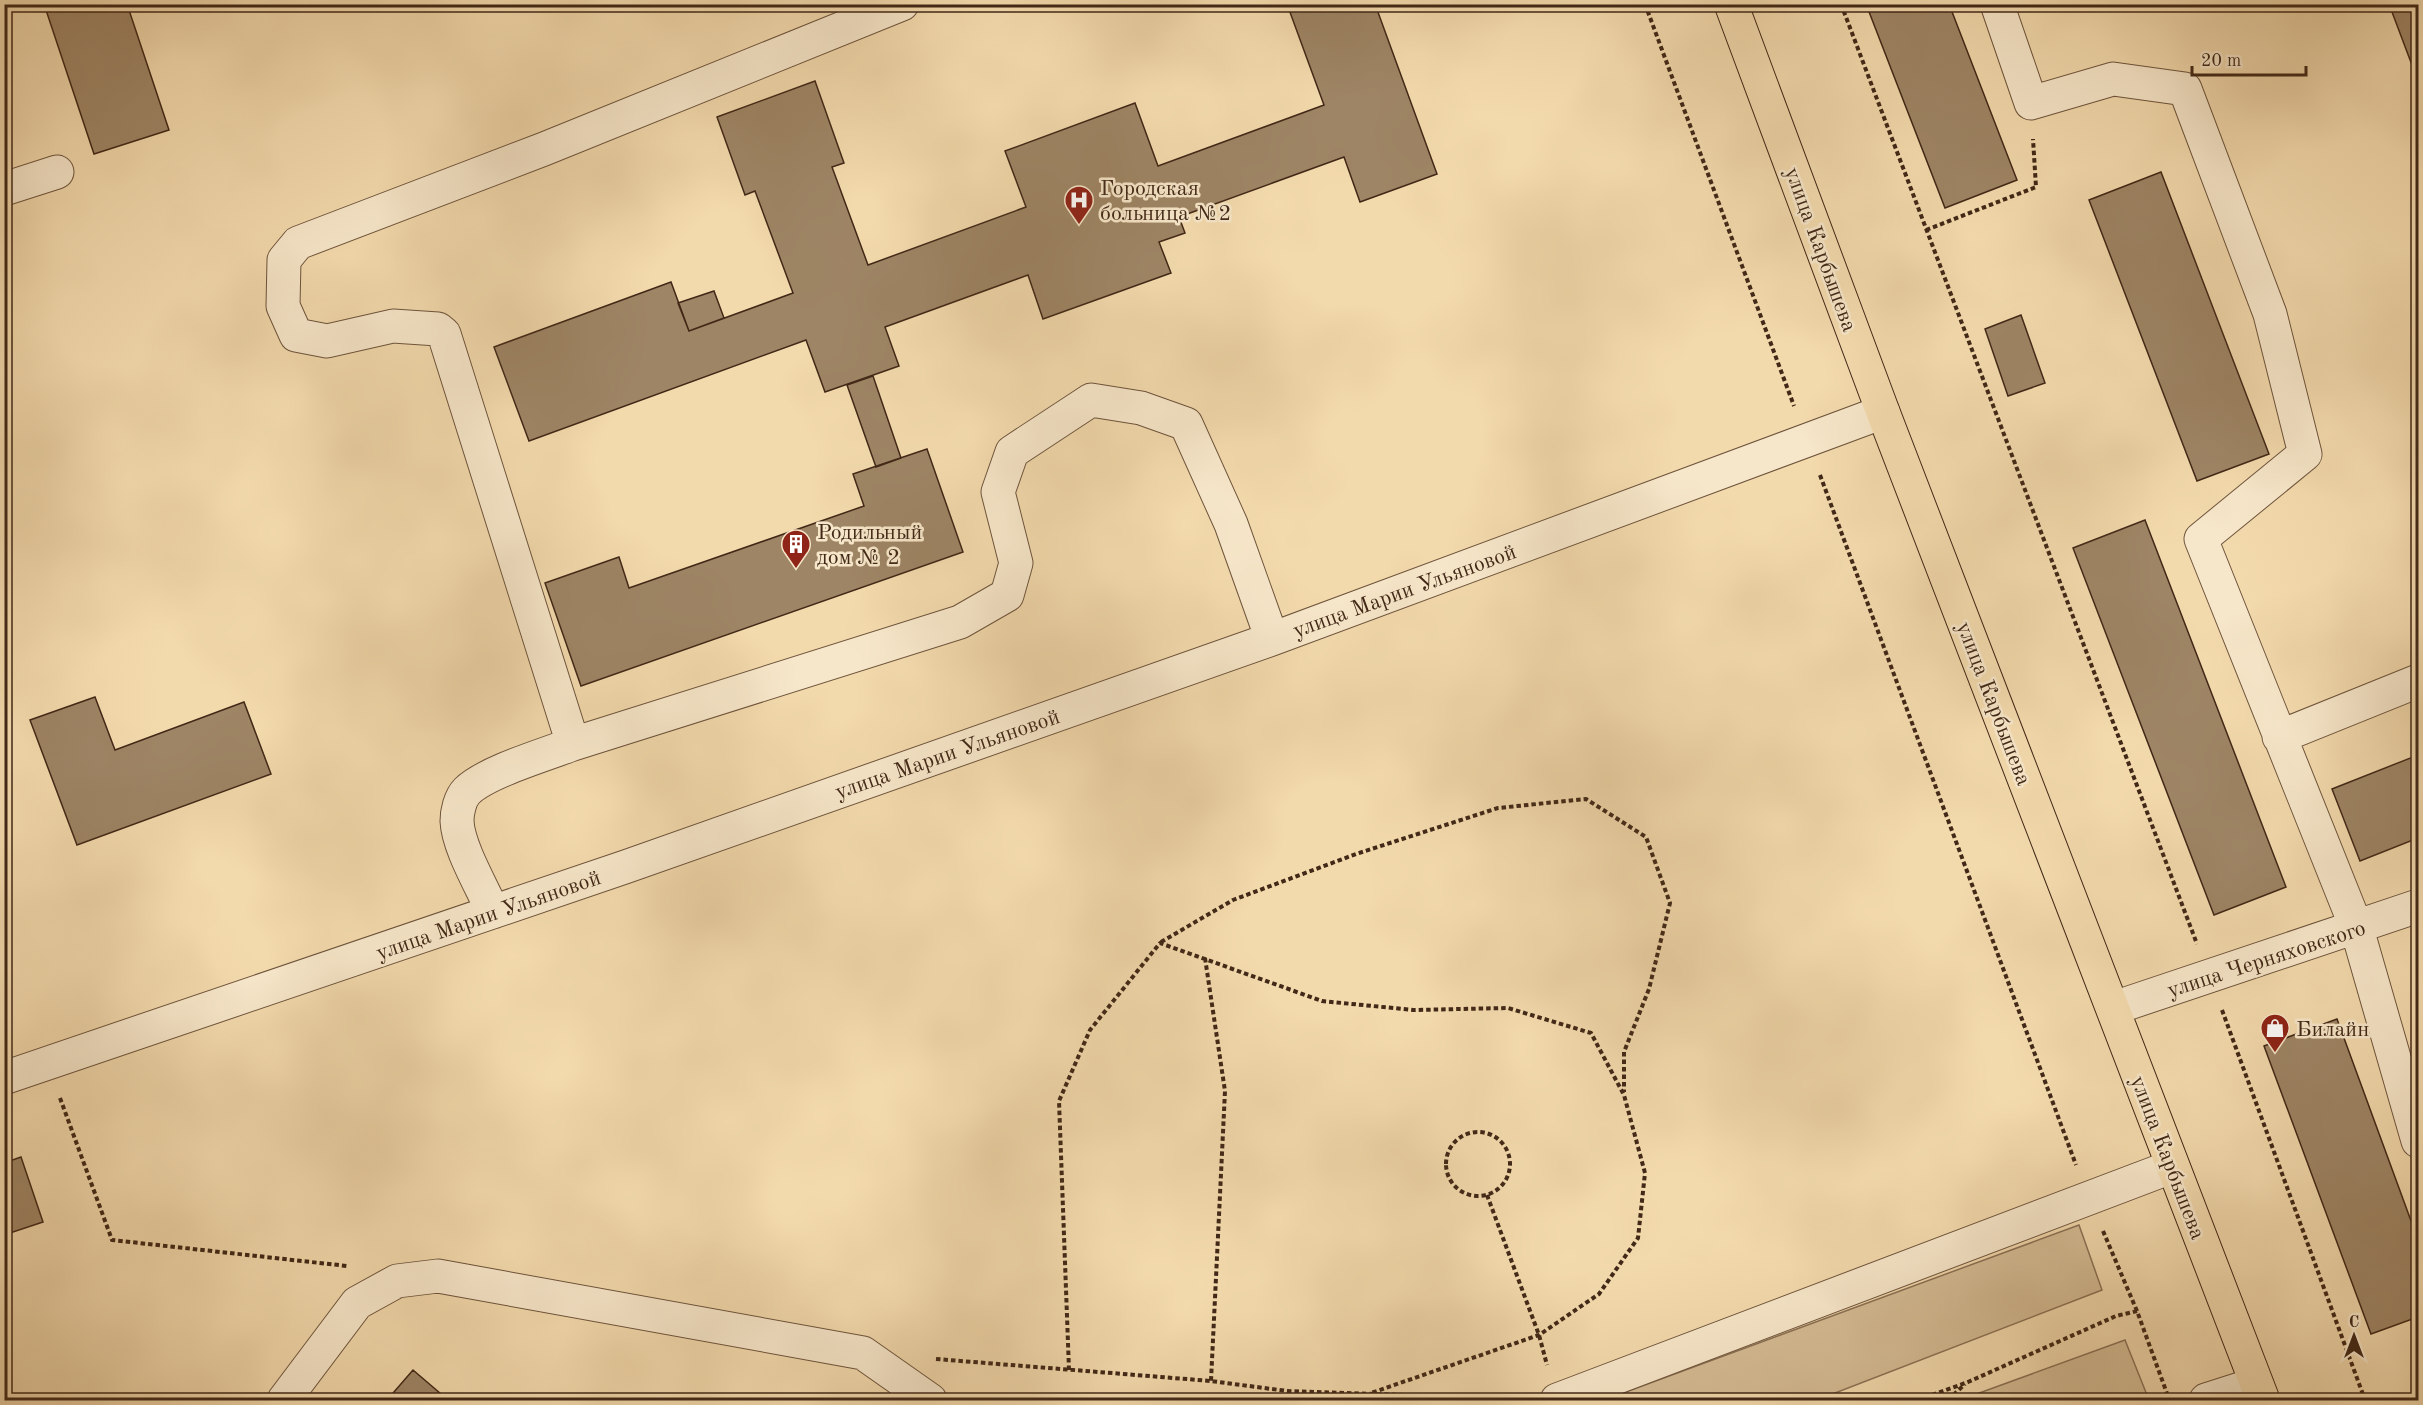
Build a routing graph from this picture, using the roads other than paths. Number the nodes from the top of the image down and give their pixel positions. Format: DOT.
graph roads {
  1 [pos="902,4"];
  2 [pos="1731,4"];
  3 [pos="1997,4"];
  4 [pos="57,172"];
  5 [pos="4,189"];
  6 [pos="1883,412"];
  7 [pos="1272,639"];
  8 [pos="2418,681"];
  9 [pos="2279,737"];
  10 [pos="573,744"];
  11 [pos="2418,906"];
  12 [pos="493,912"];
  13 [pos="2357,929"];
  14 [pos="2114,1008"];
  15 [pos="4,1078"];
  16 [pos="2418,1141"];
  17 [pos="2171,1167"];
  18 [pos="2259,1392"];
  19 [pos="1557,1400"];
  20 [pos="284,1401"];
  21 [pos="930,1401"];
  22 [pos="2206,1401"];
  1 -- 10 [label="street"];
  2 -- 6 [label="main road, улица Карбышева"];
  3 -- 9 [label="street"];
  4 -- 5 [label="street"];
  6 -- 7 [label="street, улица Марии Ульяновой"];
  6 -- 14 [label="main road, улица Карбышева"];
  7 -- 10 [label="street"];
  7 -- 12 [label="street, улица Марии Ульяновой"];
  8 -- 9 [label="street"];
  9 -- 13 [label="street"];
  10 -- 12 [label="street"];
  11 -- 13 [label="street, улица Черняховского"];
  12 -- 15 [label="street, улица Марии Ульяновой"];
  13 -- 14 [label="street, улица Черняховского"];
  13 -- 16 [label="street"];
  14 -- 17 [label="main road, улица Карбышева"];
  17 -- 18 [label="main road, улица Карбышева"];
  17 -- 19 [label="street"];
  18 -- 22 [label="street"];
  20 -- 21 [label="street"];
}
